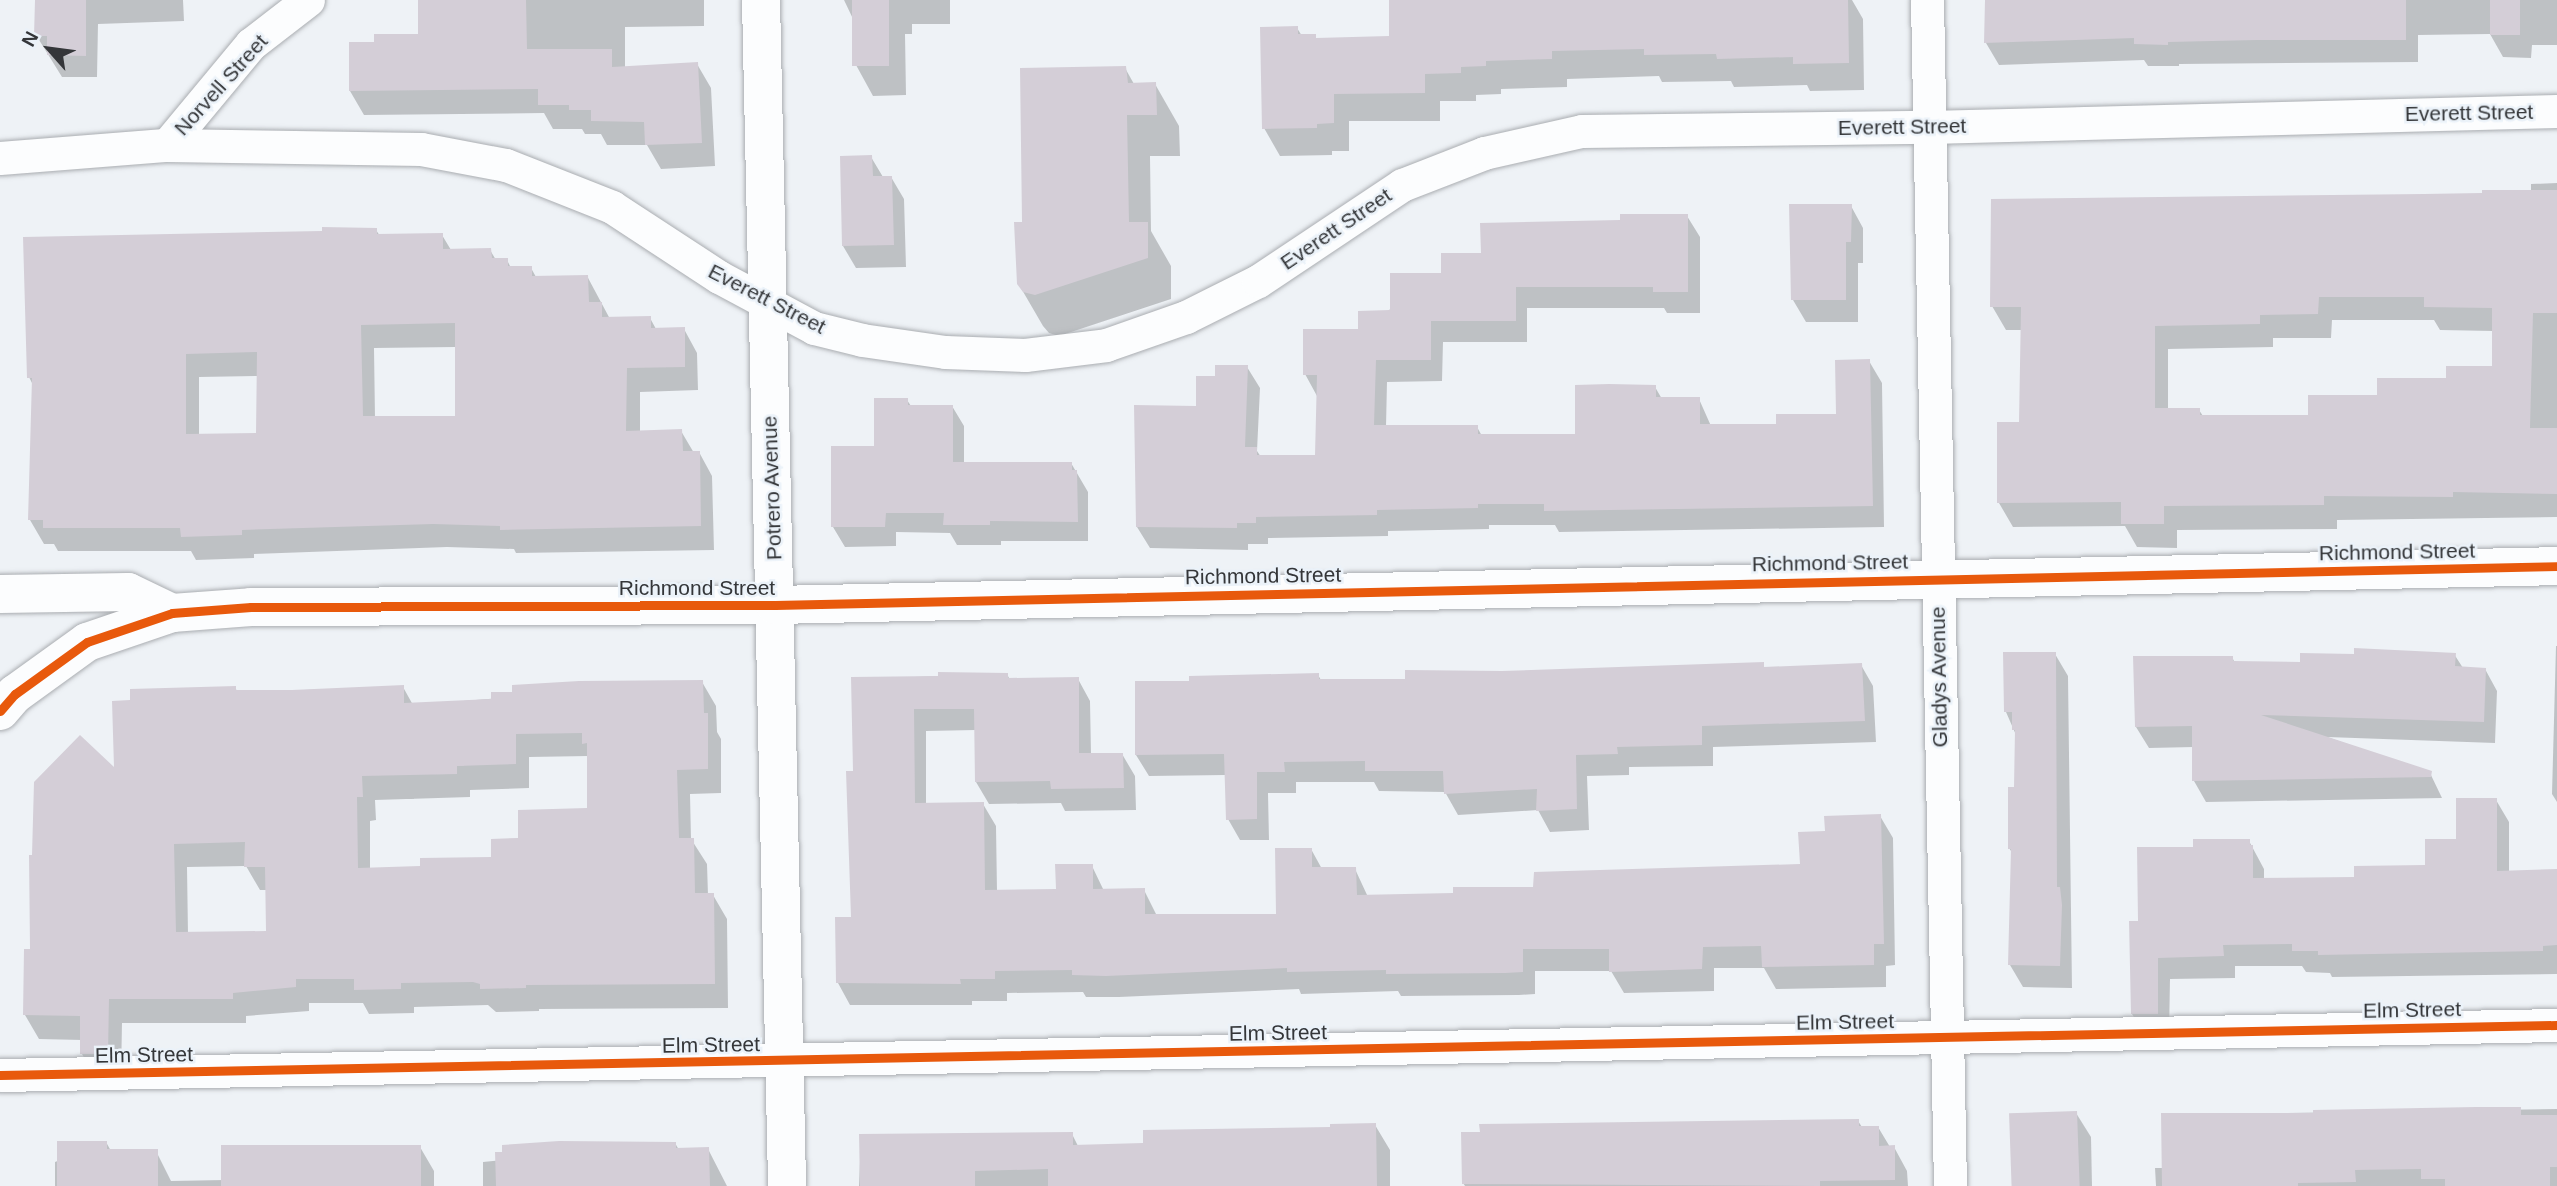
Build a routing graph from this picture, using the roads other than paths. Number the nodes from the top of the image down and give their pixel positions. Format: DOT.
graph roads {
  1 [pos="308,0"];
  2 [pos="761,0"];
  3 [pos="1927,0"];
  4 [pos="2557,111"];
  5 [pos="1929,127"];
  6 [pos="167,145"];
  7 [pos="0,158"];
  8 [pos="767,303"];
  9 [pos="2557,566"];
  10 [pos="1937,578"];
  11 [pos="0,594"];
  12 [pos="775,605"];
  13 [pos="172,613"];
  14 [pos="0,712"];
  15 [pos="2557,1025"];
  16 [pos="1947,1037"];
  17 [pos="784,1061"];
  18 [pos="0,1075"];
  19 [pos="787,1186"];
  20 [pos="1950,1186"];
  1 -- 6 [label="street, Norvell Street"];
  2 -- 8 [label="street, Potrero Avenue"];
  3 -- 5 [label="street, Gladys Avenue"];
  4 -- 5 [label="street, Everett Street"];
  5 -- 8 [label="street, Everett Street"];
  5 -- 10 [label="street, Gladys Avenue"];
  6 -- 7 [label="street, Norvell Street"];
  6 -- 8 [label="street, Everett Street"];
  8 -- 12 [label="street, Potrero Avenue"];
  9 -- 10 [label="street, Richmond Street"];
  10 -- 12 [label="street, Richmond Street"];
  10 -- 16 [label="street, Gladys Avenue"];
  11 -- 13 [label="street"];
  12 -- 13 [label="street, Richmond Street"];
  12 -- 17 [label="street, Potrero Avenue"];
  13 -- 14 [label="street, Richmond Street"];
  15 -- 16 [label="street, Elm Street"];
  16 -- 17 [label="street, Elm Street"];
  16 -- 20 [label="street, Gladys Avenue"];
  17 -- 18 [label="street, Elm Street"];
  17 -- 19 [label="street, Potrero Avenue"];
}
